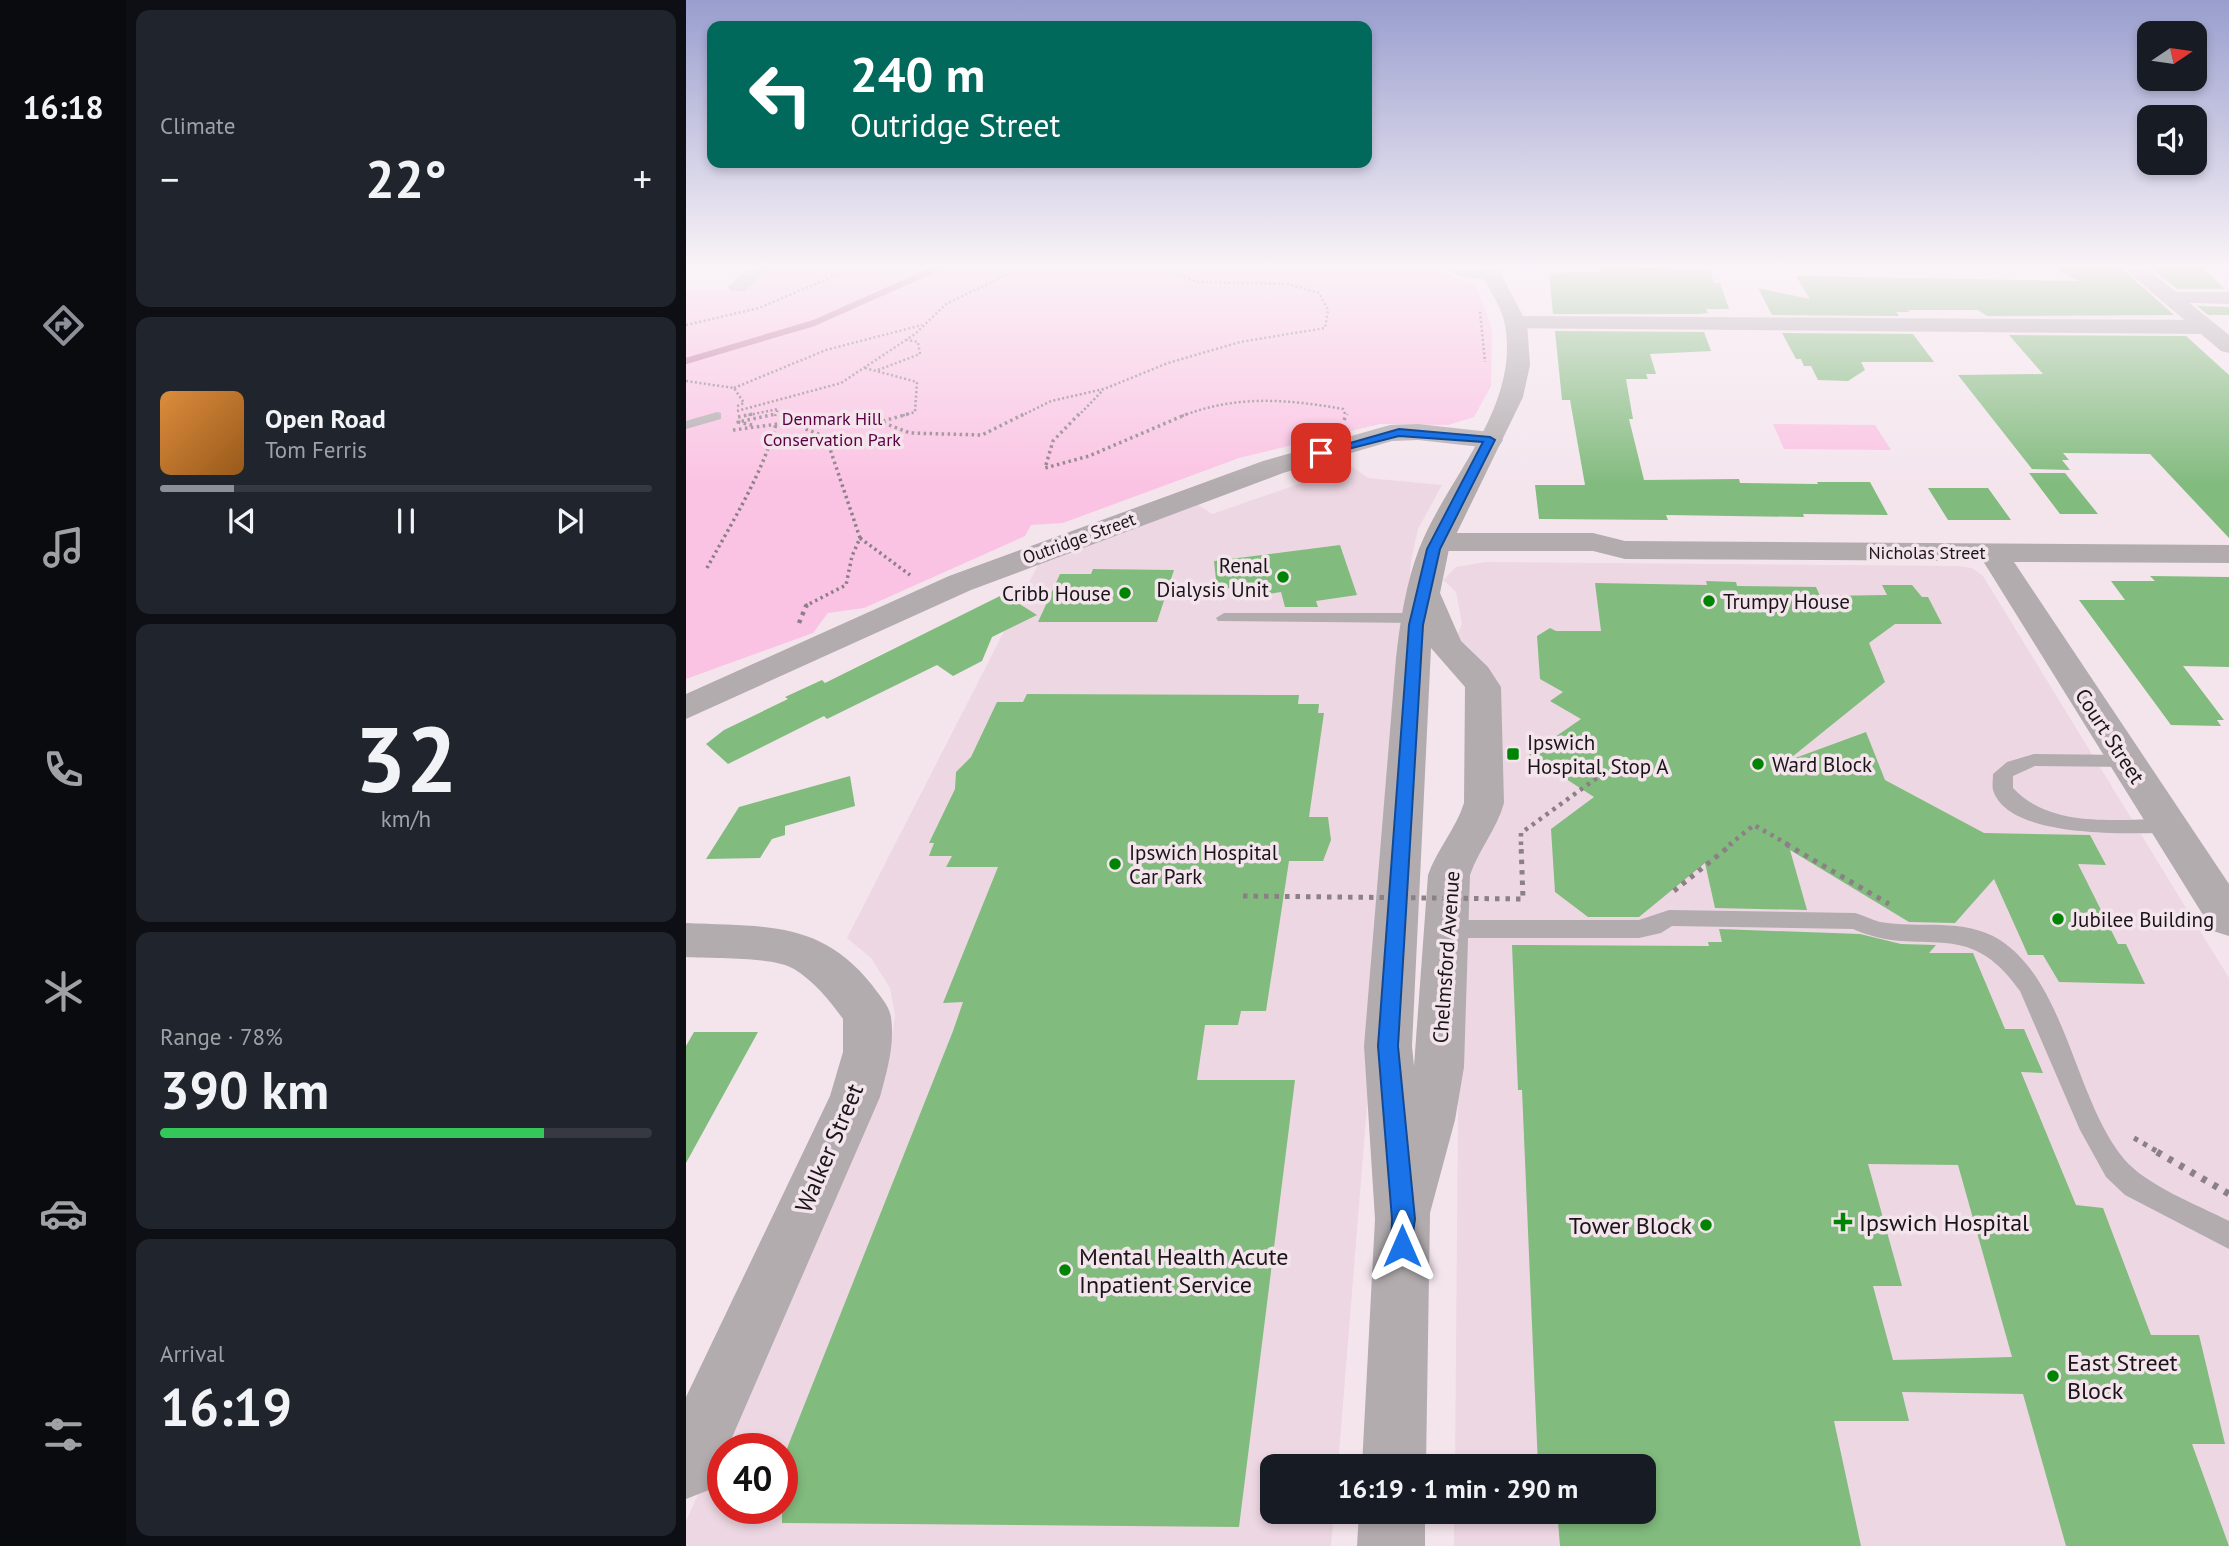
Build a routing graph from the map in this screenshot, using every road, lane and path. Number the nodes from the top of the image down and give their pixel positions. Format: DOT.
graph roads {
  1 [pos="859,339"];
  2 [pos="1257,339"];
  3 [pos="1483,339"];
  4 [pos="1517,339"];
  5 [pos="906,340"];
  6 [pos="865,368"];
  7 [pos="877,370"];
  8 [pos="1486,373"];
  9 [pos="686,381"];
  10 [pos="734,388"];
  11 [pos="1104,389"];
  12 [pos="735,407"];
  13 [pos="723,414"];
  14 [pos="1348,414"];
  15 [pos="800,421"];
  16 [pos="881,422"];
  17 [pos="776,424"];
  18 [pos="686,425"];
  19 [pos="757,426"];
  20 [pos="722,432"];
  21 [pos="1490,440"];
  22 [pos="860,538"];
  23 [pos="1434,550"];
  24 [pos="1993,553"];
  25 [pos="2229,554"];
  26 [pos="707,568"];
  27 [pos="919,582"];
  28 [pos="846,585"];
  29 [pos="1421,606"];
  30 [pos="1224,618"];
  31 [pos="1480,681"];
  32 [pos="1410,701"];
  33 [pos="686,708"];
  34 [pos="2127,761"];
  35 [pos="1605,772"];
  36 [pos="1474,826"];
  37 [pos="2167,826"];
  38 [pos="1401,835"];
  39 [pos="1670,894"];
  40 [pos="1243,896"];
  41 [pos="1896,908"];
  42 [pos="2229,919"];
  43 [pos="1448,929"];
  44 [pos="686,940"];
  45 [pos="1401,1203"];
  46 [pos="2229,1236"];
  47 [pos="1394,1454"];
  48 [pos="686,1467"];
  49 [pos="1392,1524"];
  50 [pos="1391,1546"];
  1 -- 10 [label="path"];
  2 -- 11 [label="path"];
  3 -- 8 [label="path"];
  4 -- 21 [label="street, Chelmsford Avenue"];
  5 -- 6 [label="path"];
  5 -- 7 [label="path"];
  6 -- 7 [label="path"];
  6 -- 13 [label="path"];
  7 -- 16 [label="path"];
  9 -- 10 [label="path"];
  10 -- 12 [label="path"];
  11 -- 14 [label="path"];
  11 -- 16 [label="path"];
  13 -- 18 [label="lane"];
  13 -- 19 [label="path"];
  15 -- 16 [label="path"];
  15 -- 17 [label="path"];
  15 -- 22 [label="path"];
  17 -- 19 [label="path"];
  17 -- 26 [label="path"];
  19 -- 20 [label="path"];
  21 -- 23 [label="street, Chelmsford Avenue"];
  21 -- 33 [label="street, Outridge Street"];
  22 -- 27 [label="path"];
  22 -- 28 [label="path"];
  23 -- 24 [label="street, Nicholas Street"];
  23 -- 29 [label="street, Chelmsford Avenue"];
  24 -- 25 [label="street, Nicholas Street"];
  24 -- 34 [label="street, Court Street"];
  29 -- 30 [label="lane"];
  29 -- 31 [label="street"];
  29 -- 32 [label="street, Chelmsford Avenue"];
  31 -- 32 [label="street"];
  31 -- 36 [label="street, Chelmsford Avenue"];
  32 -- 38 [label="street, Chelmsford Avenue"];
  34 -- 37 [label="street, Court Street"];
  34 -- 37 [label="lane"];
  35 -- 40 [label="path, bridge"];
  36 -- 38 [label="street"];
  36 -- 43 [label="street, Chelmsford Avenue"];
  37 -- 42 [label="street, Court Street"];
  38 -- 45 [label="street, Chelmsford Avenue"];
  39 -- 41 [label="path"];
  43 -- 45 [label="street, Chelmsford Avenue"];
  43 -- 46 [label="lane"];
  44 -- 48 [label="street, Walker Street"];
  45 -- 47 [label="street, Chelmsford Avenue"];
  49 -- 50 [label="street"];
}
